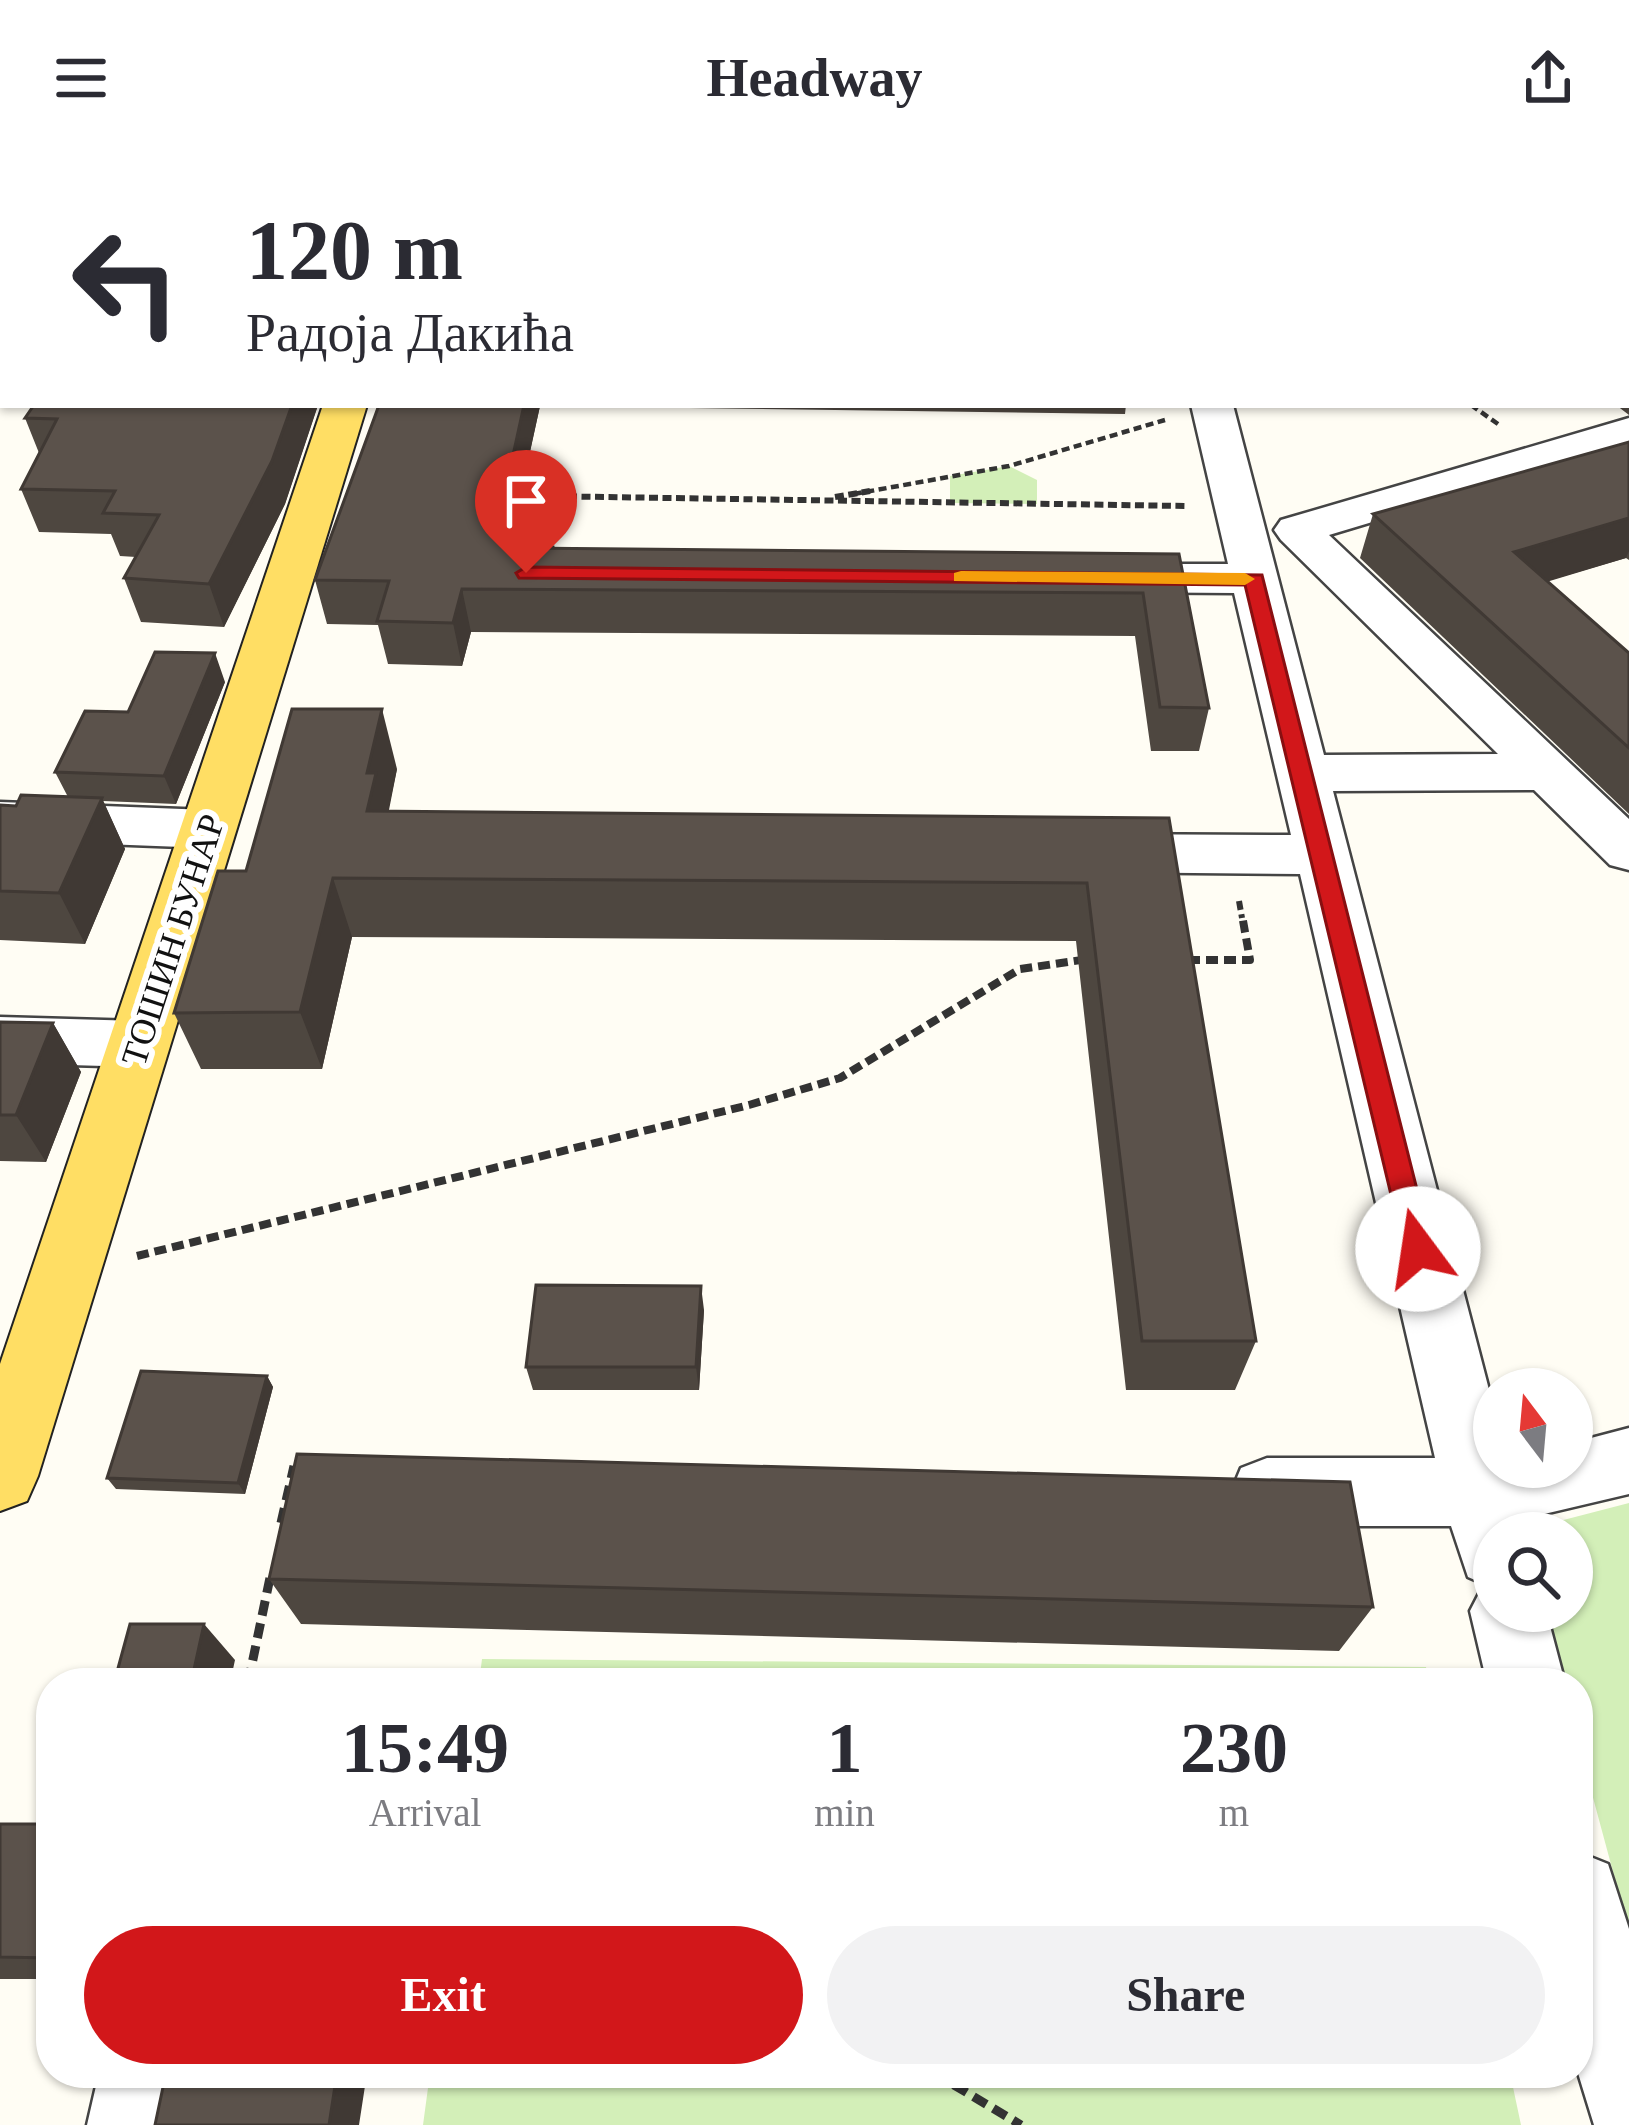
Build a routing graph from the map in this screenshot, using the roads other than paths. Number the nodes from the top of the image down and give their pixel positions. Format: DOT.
graph roads {
  1 [pos="344,408"];
  2 [pos="1213,408"];
  3 [pos="1629,431"];
  4 [pos="1258,538"];
  5 [pos="1062,578"];
  6 [pos="1543,772"];
  7 [pos="1301,773"];
  8 [pos="0,821"];
  9 [pos="208,829"];
  10 [pos="1629,851"];
  11 [pos="1043,853"];
  12 [pos="1321,854"];
  13 [pos="0,1040"];
  14 [pos="139,1043"];
  15 [pos="17,1372"];
  16 [pos="1629,1461"];
  17 [pos="0,1475"];
  18 [pos="1191,1490"];
  19 [pos="1484,1512"];
  20 [pos="1503,1512"];
  21 [pos="1473,1518"];
  22 [pos="1513,1632"];
  23 [pos="1522,1668"];
  24 [pos="1593,1955"];
  25 [pos="140,2088"];
  26 [pos="1629,2101"];
  27 [pos="132,2125"];
  1 -- 9 [label="main road, ТОШИН БУНАР"];
  2 -- 4 [label="street"];
  3 -- 4 [label="street"];
  4 -- 5 [label="street"];
  4 -- 6 [label="street"];
  4 -- 7 [label="street"];
  6 -- 7 [label="street"];
  6 -- 10 [label="street"];
  7 -- 12 [label="street"];
  8 -- 9 [label="street"];
  9 -- 14 [label="main road, ТОШИН БУНАР"];
  11 -- 12 [label="street"];
  12 -- 19 [label="street"];
  13 -- 14 [label="street"];
  14 -- 15 [label="main road, ТОШИН БУНАР"];
  15 -- 17 [label="main road, ТОШИН БУНАР"];
  16 -- 20 [label="street"];
  18 -- 21 [label="street"];
  22 -- 23 [label="street"];
  24 -- 26 [label="street"];
  25 -- 27 [label="street"];
}
